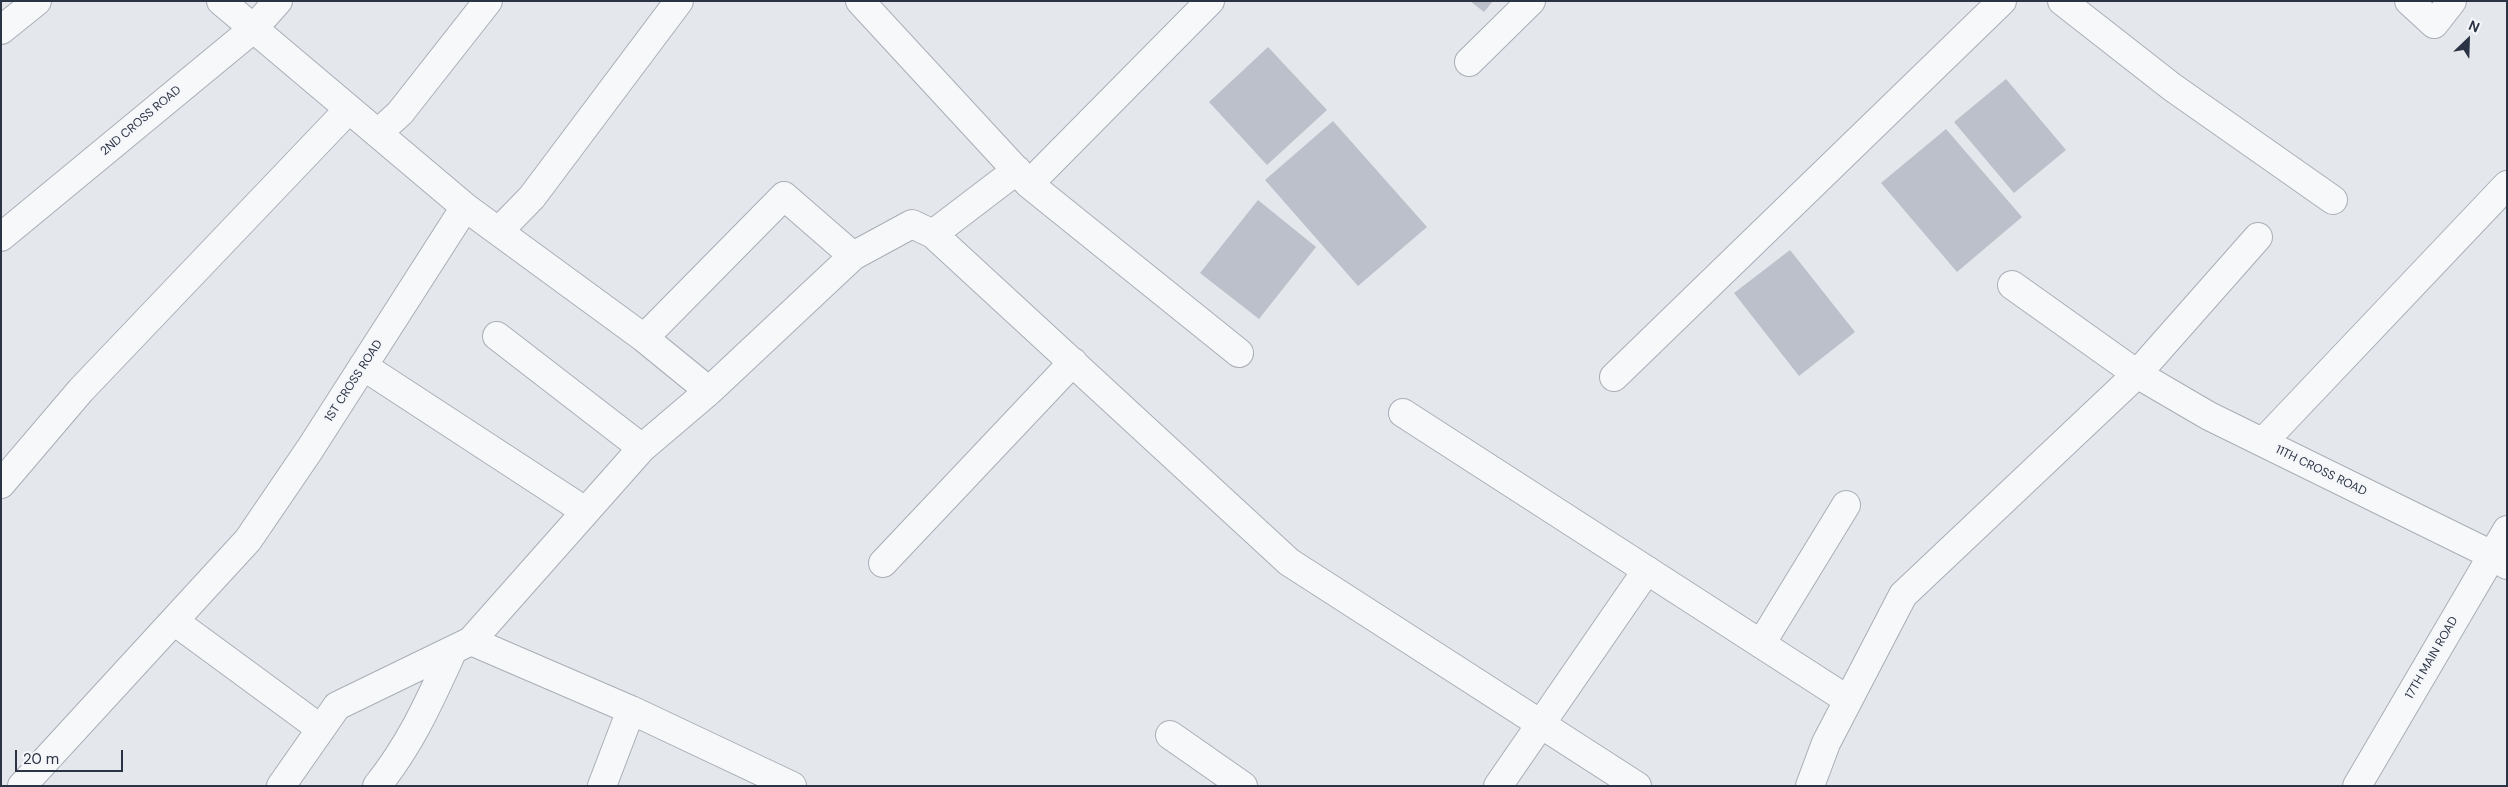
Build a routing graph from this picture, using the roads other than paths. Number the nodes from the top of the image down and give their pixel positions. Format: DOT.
graph roads {
  1 [pos="37,1"];
  2 [pos="221,1"];
  3 [pos="278,1"];
  4 [pos="488,1"];
  5 [pos="679,1"];
  6 [pos="860,1"];
  7 [pos="1210,1"];
  8 [pos="1531,1"];
  9 [pos="2002,1"];
  10 [pos="2062,1"];
  11 [pos="2409,1"];
  12 [pos="2452,1"];
  13 [pos="253,29"];
  14 [pos="1,30"];
  15 [pos="1469,62"];
  16 [pos="349,109"];
  17 [pos="378,133"];
  18 [pos="1023,177"];
  19 [pos="2507,185"];
  20 [pos="2333,200"];
  21 [pos="465,207"];
  22 [pos="499,231"];
  23 [pos="933,234"];
  24 [pos="1,237"];
  25 [pos="2258,237"];
  26 [pos="853,256"];
  27 [pos="2012,285"];
  28 [pos="497,336"];
  29 [pos="644,338"];
  30 [pos="1239,353"];
  31 [pos="1073,362"];
  32 [pos="363,366"];
  33 [pos="2137,374"];
  34 [pos="1614,376"];
  35 [pos="709,391"];
  36 [pos="1403,413"];
  37 [pos="2263,442"];
  38 [pos="642,448"];
  39 [pos="1,484"];
  40 [pos="1846,505"];
  41 [pos="585,511"];
  42 [pos="2507,530"];
  43 [pos="2500,560"];
  44 [pos="883,563"];
  45 [pos="1647,570"];
  46 [pos="174,621"];
  47 [pos="1761,644"];
  48 [pos="462,646"];
  49 [pos="1848,700"];
  50 [pos="632,710"];
  51 [pos="1540,723"];
  52 [pos="321,729"];
  53 [pos="1170,735"];
  54 [pos="22,786"];
  55 [pos="281,786"];
  56 [pos="378,786"];
  57 [pos="602,786"];
  58 [pos="792,786"];
  59 [pos="1243,786"];
  60 [pos="1498,786"];
  61 [pos="1637,786"];
  62 [pos="1810,786"];
  63 [pos="2357,786"];
  1 -- 14 [label="street"];
  2 -- 13 [label="street"];
  3 -- 13 [label="street, 2ND CROSS ROAD"];
  4 -- 17 [label="street"];
  5 -- 22 [label="street"];
  6 -- 18 [label="street"];
  7 -- 18 [label="street"];
  8 -- 15 [label="street"];
  9 -- 34 [label="street"];
  10 -- 20 [label="street"];
  11 -- 12 [label="street"];
  13 -- 16 [label="street"];
  13 -- 24 [label="street, 2ND CROSS ROAD"];
  16 -- 17 [label="street"];
  16 -- 39 [label="street"];
  17 -- 21 [label="street"];
  18 -- 23 [label="street"];
  18 -- 30 [label="street"];
  19 -- 37 [label="street"];
  21 -- 22 [label="street"];
  21 -- 32 [label="street, 1ST CROSS ROAD"];
  22 -- 29 [label="street"];
  23 -- 26 [label="street"];
  23 -- 31 [label="street"];
  25 -- 33 [label="street"];
  26 -- 29 [label="street"];
  26 -- 35 [label="street"];
  27 -- 33 [label="street, 11TH CROSS ROAD"];
  28 -- 38 [label="street"];
  29 -- 35 [label="street"];
  31 -- 44 [label="street"];
  31 -- 51 [label="street"];
  32 -- 41 [label="street"];
  32 -- 46 [label="street, 1ST CROSS ROAD"];
  33 -- 37 [label="street, 11TH CROSS ROAD"];
  33 -- 49 [label="street"];
  35 -- 38 [label="street"];
  36 -- 45 [label="street"];
  37 -- 43 [label="street, 11TH CROSS ROAD"];
  38 -- 41 [label="street"];
  40 -- 47 [label="street"];
  41 -- 48 [label="street"];
  42 -- 43 [label="street, 17TH MAIN ROAD"];
  43 -- 63 [label="street, 17TH MAIN ROAD"];
  45 -- 47 [label="street"];
  45 -- 51 [label="street"];
  46 -- 52 [label="street"];
  46 -- 54 [label="street, 1ST CROSS ROAD"];
  47 -- 49 [label="street"];
  48 -- 50 [label="street"];
  48 -- 52 [label="street"];
  48 -- 56 [label="street"];
  49 -- 62 [label="street"];
  50 -- 57 [label="street"];
  50 -- 58 [label="street"];
  51 -- 60 [label="street"];
  51 -- 61 [label="street"];
  52 -- 55 [label="street"];
  53 -- 59 [label="street"];
}
